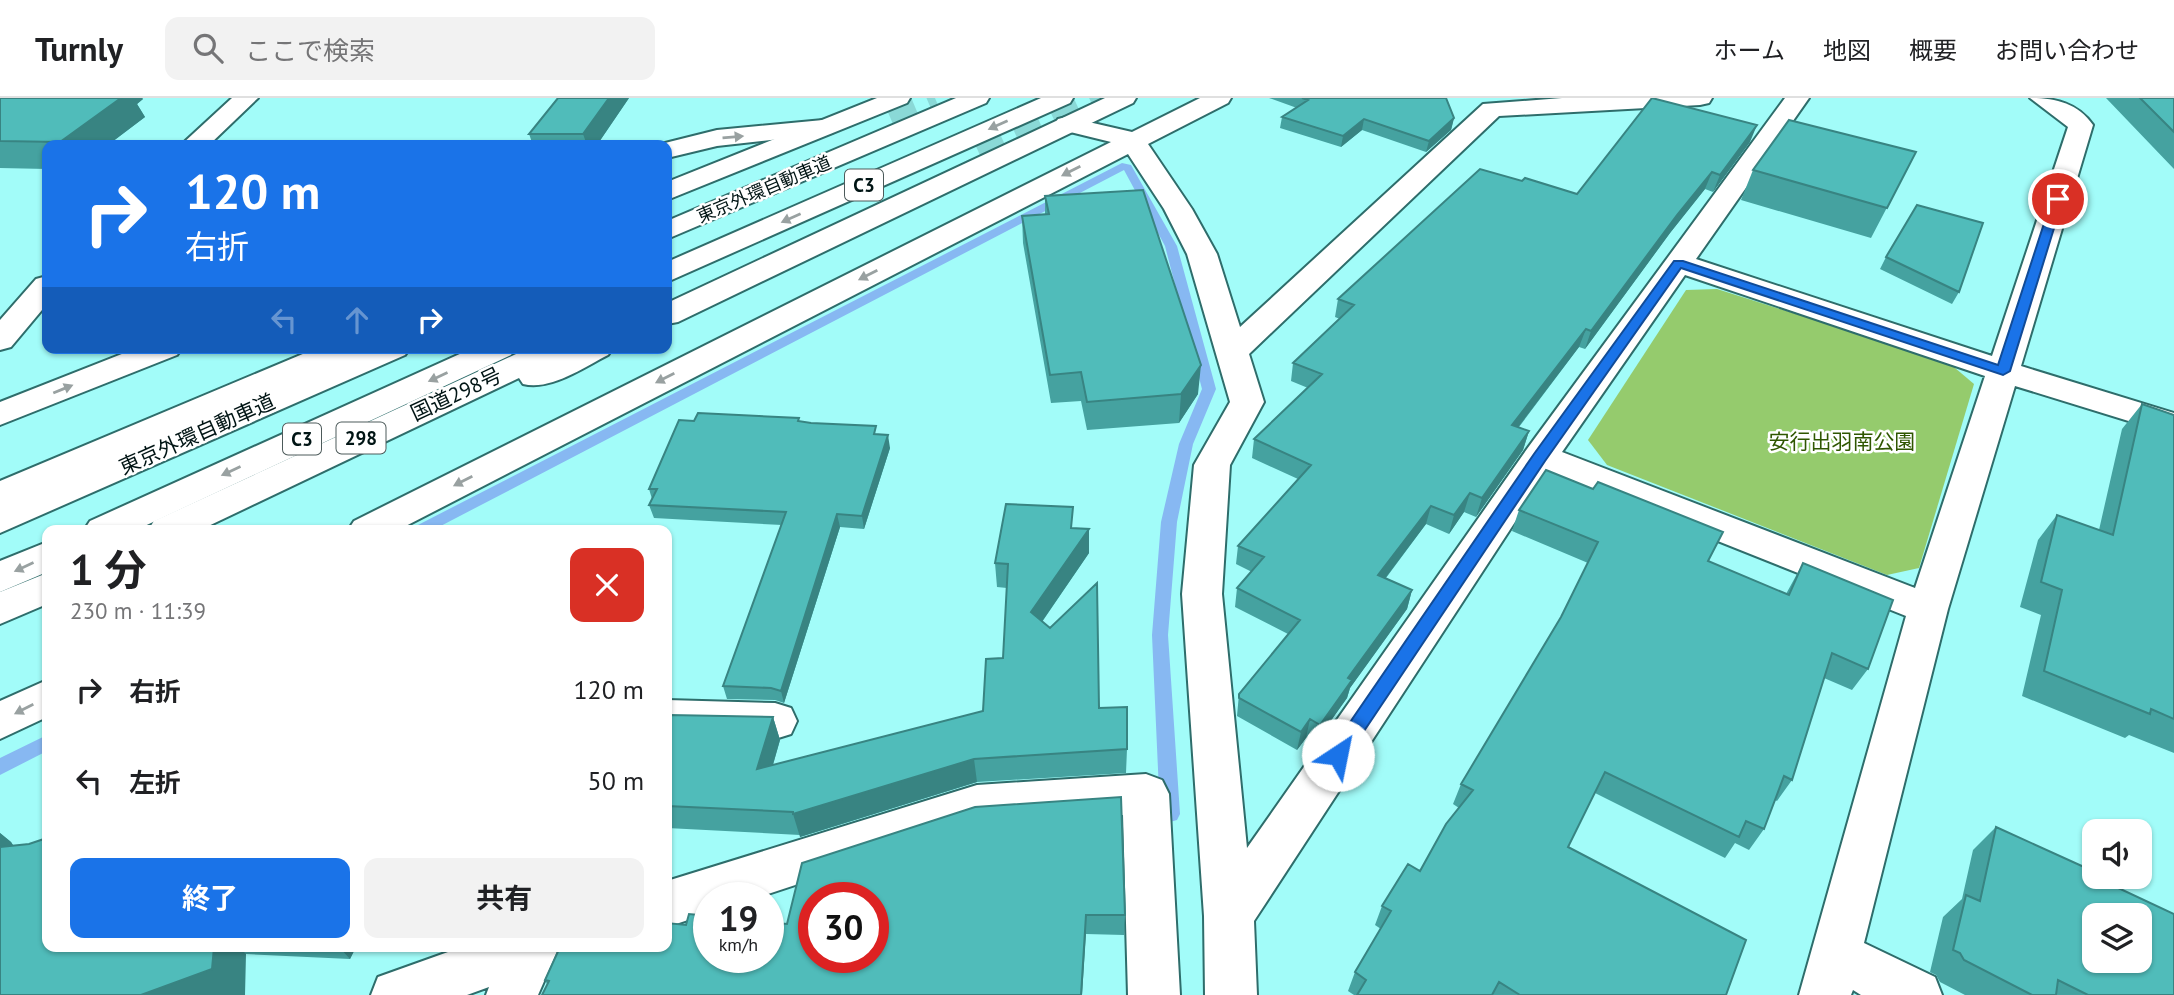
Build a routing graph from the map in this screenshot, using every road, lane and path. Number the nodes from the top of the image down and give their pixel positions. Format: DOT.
graph roads {
  1 [pos="246,98"];
  2 [pos="977,98"];
  3 [pos="1124,98"];
  4 [pos="1219,98"];
  5 [pos="1700,98"];
  6 [pos="1797,98"];
  7 [pos="2042,98"];
  8 [pos="894,107"];
  9 [pos="1064,111"];
  10 [pos="823,128"];
  11 [pos="200,140"];
  12 [pos="1132,140"];
  13 [pos="672,149"];
  14 [pos="979,153"];
  15 [pos="672,190"];
  16 [pos="672,209"];
  17 [pos="672,229"];
  18 [pos="1678,264"];
  19 [pos="672,272"];
  20 [pos="42,291"];
  21 [pos="672,295"];
  22 [pos="672,312"];
  23 [pos="0,340"];
  24 [pos="1231,353"];
  25 [pos="151,354"];
  26 [pos="278,354"];
  27 [pos="331,354"];
  28 [pos="380,354"];
  29 [pos="487,354"];
  30 [pos="543,354"];
  31 [pos="584,354"];
  32 [pos="2003,371"];
  33 [pos="0,414"];
  34 [pos="2174,424"];
  35 [pos="1540,457"];
  36 [pos="0,470"];
  37 [pos="0,495"];
  38 [pos="0,520"];
  39 [pos="114,525"];
  40 [pos="178,525"];
  41 [pos="225,525"];
  42 [pos="382,525"];
  43 [pos="42,558"];
  44 [pos="0,578"];
  45 [pos="42,589"];
  46 [pos="0,609"];
  47 [pos="1928,609"];
  48 [pos="42,612"];
  49 [pos="0,632"];
  50 [pos="42,700"];
  51 [pos="672,718"];
  52 [pos="775,720"];
  53 [pos="0,721"];
  54 [pos="672,902"];
  55 [pos="1229,916"];
  56 [pos="519,952"];
  57 [pos="531,952"];
  58 [pos="1831,975"];
  59 [pos="397,995"];
  60 [pos="512,995"];
  61 [pos="1154,995"];
  62 [pos="1231,995"];
  63 [pos="1916,995"];
  1 -- 11 [label="main road"];
  2 -- 17 [label="main road, 東京外環自動車道 / C3"];
  3 -- 9 [label="main road"];
  4 -- 12 [label="main road"];
  5 -- 24 [label="main road"];
  6 -- 18 [label="main road"];
  7 -- 32 [label="main road"];
  8 -- 10 [label="main road"];
  8 -- 16 [label="main road"];
  9 -- 12 [label="main road"];
  9 -- 19 [label="main road, 東京外環自動車道 / C3, one-way"];
  9 -- 22 [label="main road"];
  13 -- 10 [label="main road, one-way"];
  10 -- 15 [label="main road"];
  12 -- 24 [label="main road"];
  12 -- 42 [label="main road, one-way"];
  14 -- 21 [label="main road"];
  18 -- 32 [label="main road"];
  18 -- 35 [label="main road"];
  20 -- 23 [label="main road"];
  24 -- 55 [label="main road"];
  33 -- 25 [label="main road, one-way"];
  26 -- 36 [label="main road"];
  27 -- 37 [label="main road"];
  28 -- 38 [label="main road, 東京外環自動車道 / C3"];
  29 -- 39 [label="main road, C3, one-way"];
  30 -- 40 [label="main road, 国道298号 / 298"];
  31 -- 41 [label="main road"];
  32 -- 34 [label="main road"];
  32 -- 47 [label="main road"];
  35 -- 47 [label="main road"];
  35 -- 55 [label="main road"];
  43 -- 44 [label="main road, one-way"];
  45 -- 46 [label="main road"];
  47 -- 58 [label="main road"];
  48 -- 49 [label="main road"];
  50 -- 53 [label="main road, one-way"];
  51 -- 52 [label="main road"];
  54 -- 61 [label="main road"];
  55 -- 62 [label="main road"];
  56 -- 59 [label="main road"];
  57 -- 60 [label="main road"];
  58 -- 63 [label="main road"];
}
